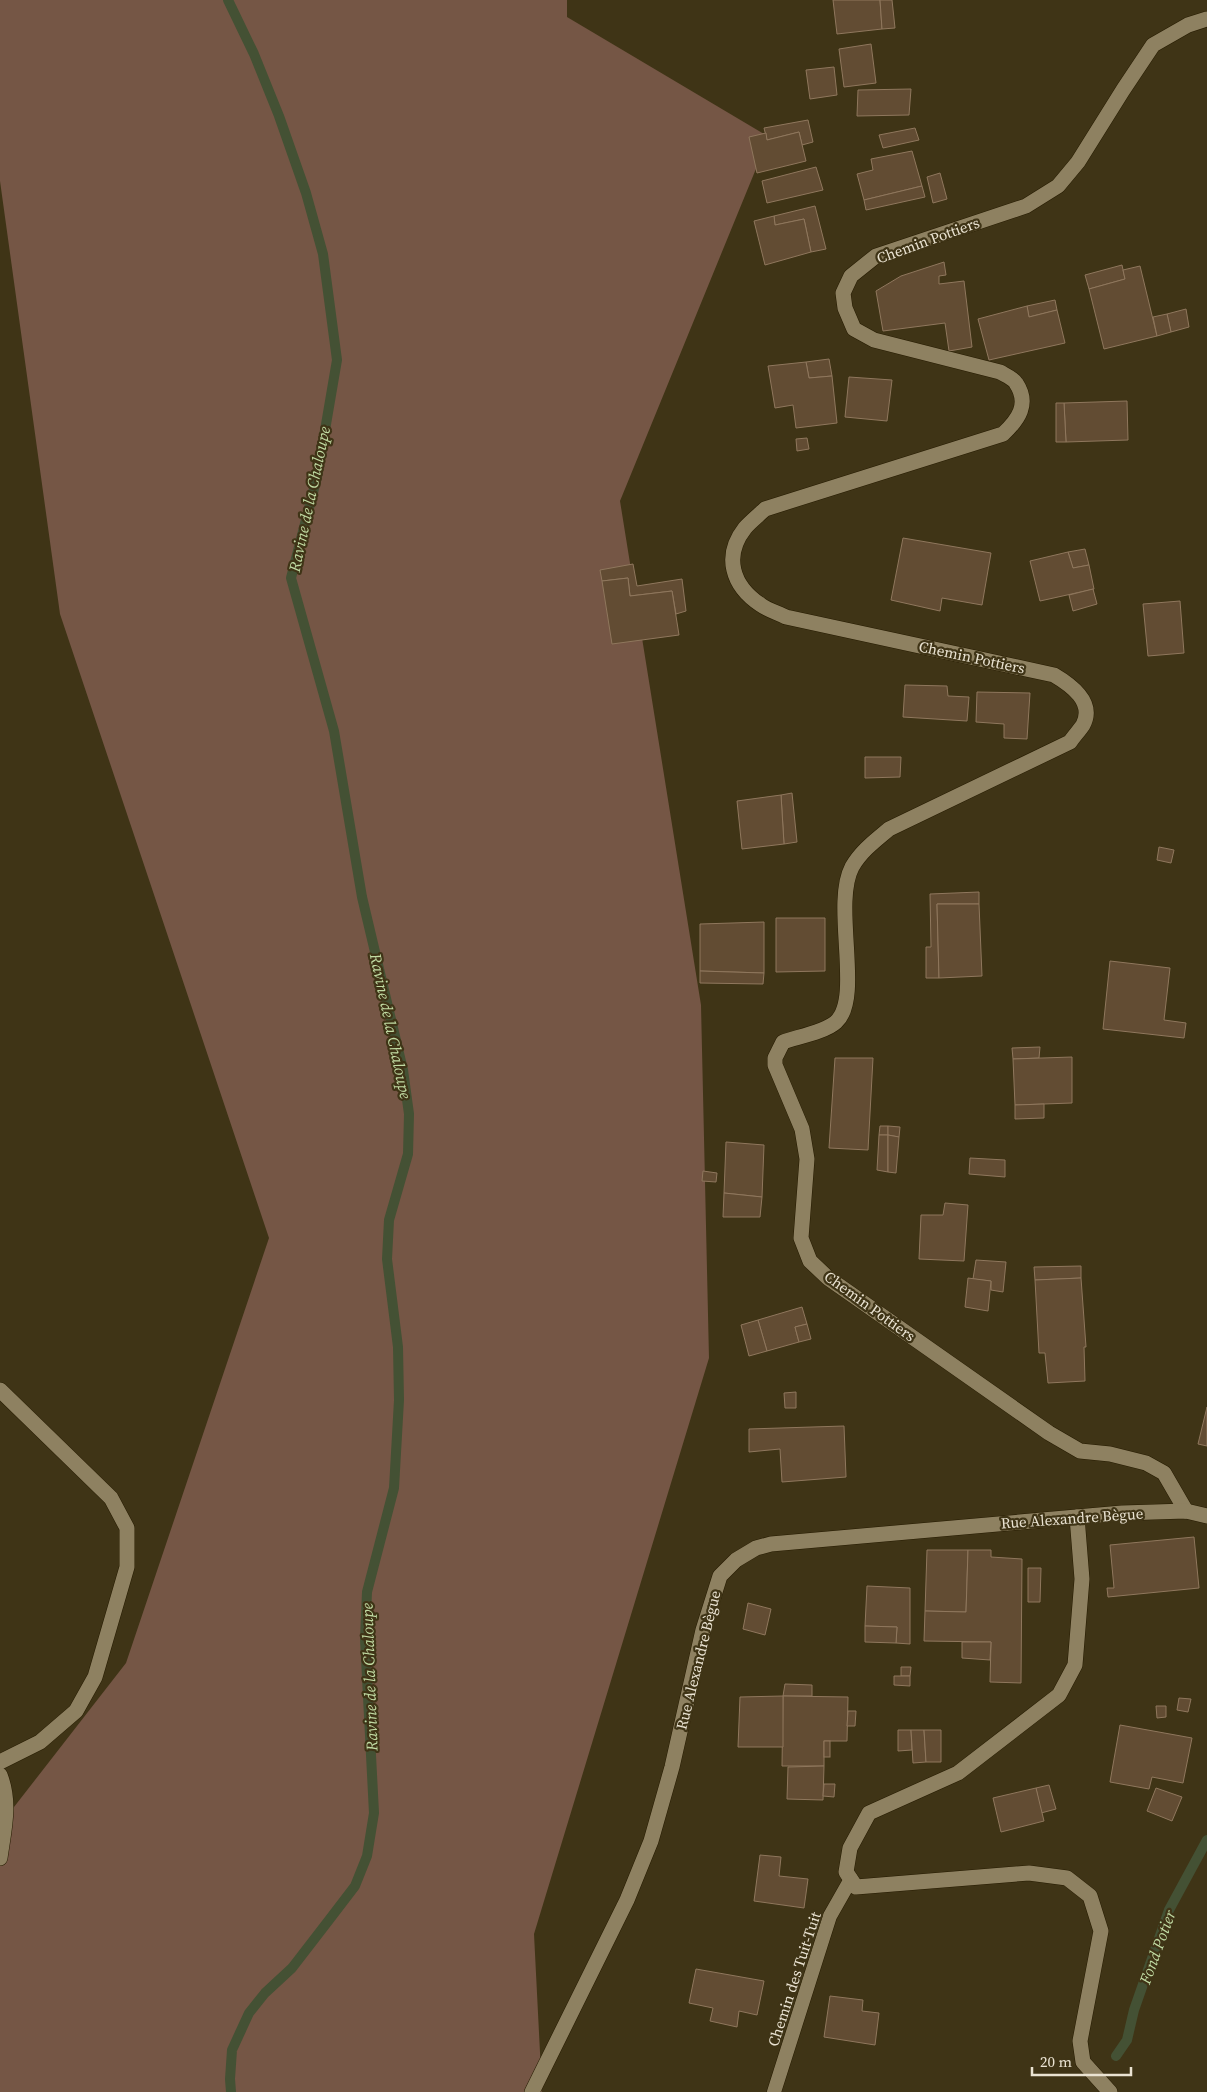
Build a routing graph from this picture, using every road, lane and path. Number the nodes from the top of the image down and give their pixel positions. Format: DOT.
graph roads {
  1 [pos="1207,19"];
  2 [pos="0,1390"];
  3 [pos="1186,1511"];
  4 [pos="1207,1516"];
  5 [pos="1077,1517"];
  6 [pos="0,1762"];
  7 [pos="0,1775"];
  8 [pos="0,1858"];
  9 [pos="851,1879"];
  10 [pos="532,2092"];
  11 [pos="774,2092"];
  12 [pos="1110,2092"];
  1 -- 3 [label="street, Chemin Pottiers"];
  2 -- 6 [label="street"];
  3 -- 4 [label="street, Rue Alexandre Bègue"];
  3 -- 5 [label="street, Rue Alexandre Bègue"];
  5 -- 9 [label="street"];
  5 -- 10 [label="street, Rue Alexandre Bègue"];
  7 -- 8 [label="street"];
  9 -- 11 [label="lane, Chemin des Tuit-Tuit"];
  9 -- 12 [label="street"];
}
